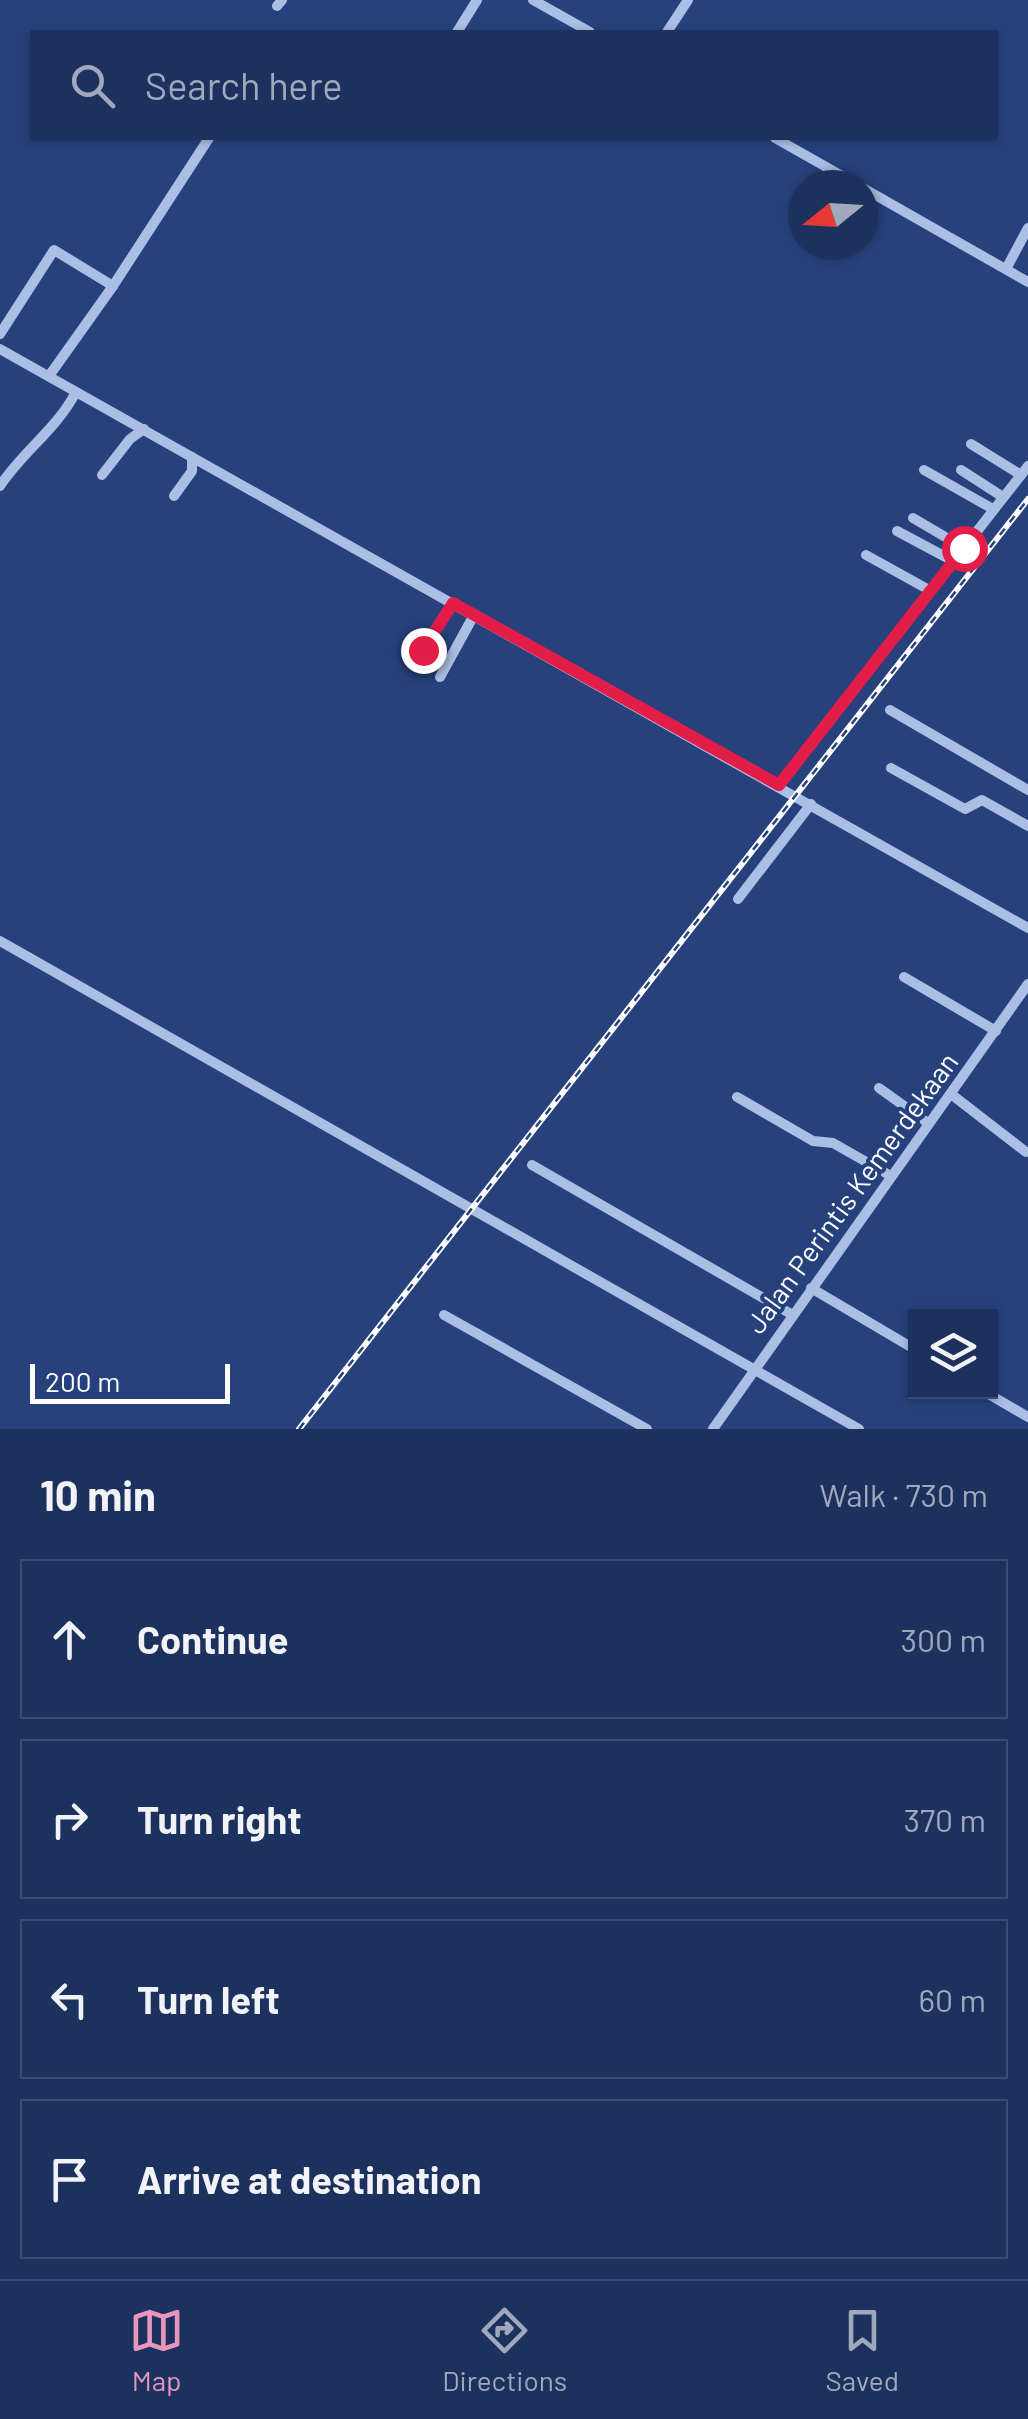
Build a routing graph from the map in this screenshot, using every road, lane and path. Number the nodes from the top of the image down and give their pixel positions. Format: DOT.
graph roads {
  1 [pos="476,0"];
  2 [pos="533,0"];
  3 [pos="688,0"];
  4 [pos="458,30"];
  5 [pos="586,30"];
  6 [pos="669,30"];
  7 [pos="208,140"];
  8 [pos="779,140"];
  9 [pos="832,170"];
  10 [pos="878,196"];
  11 [pos="1028,228"];
  12 [pos="1006,269"];
  13 [pos="1028,282"];
  14 [pos="113,286"];
  15 [pos="0,334"];
  16 [pos="0,349"];
  17 [pos="49,376"];
  18 [pos="76,392"];
  19 [pos="144,430"];
  20 [pos="971,444"];
  21 [pos="192,457"];
  22 [pos="924,470"];
  23 [pos="962,470"];
  24 [pos="1024,470"];
  25 [pos="102,475"];
  26 [pos="0,486"];
  27 [pos="174,496"];
  28 [pos="1003,497"];
  29 [pos="994,509"];
  30 [pos="914,518"];
  31 [pos="897,530"];
  32 [pos="964,548"];
  33 [pos="866,556"];
  34 [pos="955,562"];
  35 [pos="931,591"];
  36 [pos="453,603"];
  37 [pos="474,616"];
  38 [pos="423,650"];
  39 [pos="440,677"];
  40 [pos="890,710"];
  41 [pos="891,768"];
  42 [pos="779,785"];
  43 [pos="1028,790"];
  44 [pos="811,804"];
  45 [pos="1028,826"];
  46 [pos="738,900"];
  47 [pos="1028,928"];
  48 [pos="0,941"];
  49 [pos="904,977"];
  50 [pos="1028,984"];
  51 [pos="996,1031"];
  52 [pos="880,1088"];
  53 [pos="950,1094"];
  54 [pos="737,1097"];
  55 [pos="928,1122"];
  56 [pos="1026,1152"];
  57 [pos="532,1165"];
  58 [pos="891,1176"];
  59 [pos="811,1288"];
  60 [pos="444,1314"];
  61 [pos="791,1314"];
  62 [pos="908,1345"];
  63 [pos="753,1369"];
  64 [pos="997,1399"];
  65 [pos="1028,1417"];
  66 [pos="647,1429"];
  67 [pos="713,1429"];
  68 [pos="860,1429"];
  1 -- 4 [label="street"];
  2 -- 5 [label="street"];
  3 -- 6 [label="street"];
  7 -- 14 [label="street"];
  8 -- 9 [label="street"];
  10 -- 12 [label="street"];
  11 -- 12 [label="street"];
  12 -- 13 [label="street"];
  14 -- 15 [label="street"];
  14 -- 17 [label="street"];
  16 -- 17 [label="street"];
  17 -- 18 [label="street"];
  18 -- 19 [label="street"];
  18 -- 26 [label="street"];
  19 -- 21 [label="street"];
  19 -- 25 [label="street"];
  20 -- 24 [label="street"];
  21 -- 27 [label="street"];
  21 -- 36 [label="street"];
  22 -- 29 [label="street"];
  23 -- 28 [label="street"];
  24 -- 28 [label="street"];
  28 -- 29 [label="street"];
  29 -- 32 [label="street"];
  30 -- 32 [label="street"];
  31 -- 34 [label="street"];
  32 -- 34 [label="street"];
  33 -- 35 [label="street"];
  34 -- 35 [label="street"];
  35 -- 42 [label="street"];
  36 -- 37 [label="street"];
  36 -- 38 [label="street"];
  37 -- 39 [label="street"];
  37 -- 42 [label="street"];
  40 -- 43 [label="street"];
  41 -- 45 [label="street"];
  42 -- 44 [label="street"];
  44 -- 46 [label="street"];
  44 -- 47 [label="street"];
  48 -- 63 [label="street"];
  49 -- 51 [label="street"];
  50 -- 51 [label="street, Jalan Perintis Kemerdekaan"];
  51 -- 53 [label="street, Jalan Perintis Kemerdekaan"];
  52 -- 55 [label="street"];
  53 -- 55 [label="street, Jalan Perintis Kemerdekaan"];
  53 -- 56 [label="street"];
  54 -- 58 [label="street"];
  55 -- 58 [label="street, Jalan Perintis Kemerdekaan"];
  57 -- 61 [label="street"];
  58 -- 59 [label="street, Jalan Perintis Kemerdekaan"];
  59 -- 61 [label="street, Jalan Perintis Kemerdekaan"];
  59 -- 62 [label="street"];
  60 -- 66 [label="street"];
  61 -- 63 [label="street, Jalan Perintis Kemerdekaan"];
  63 -- 67 [label="street, Jalan Perintis Kemerdekaan"];
  63 -- 68 [label="street"];
  64 -- 65 [label="street"];
}
